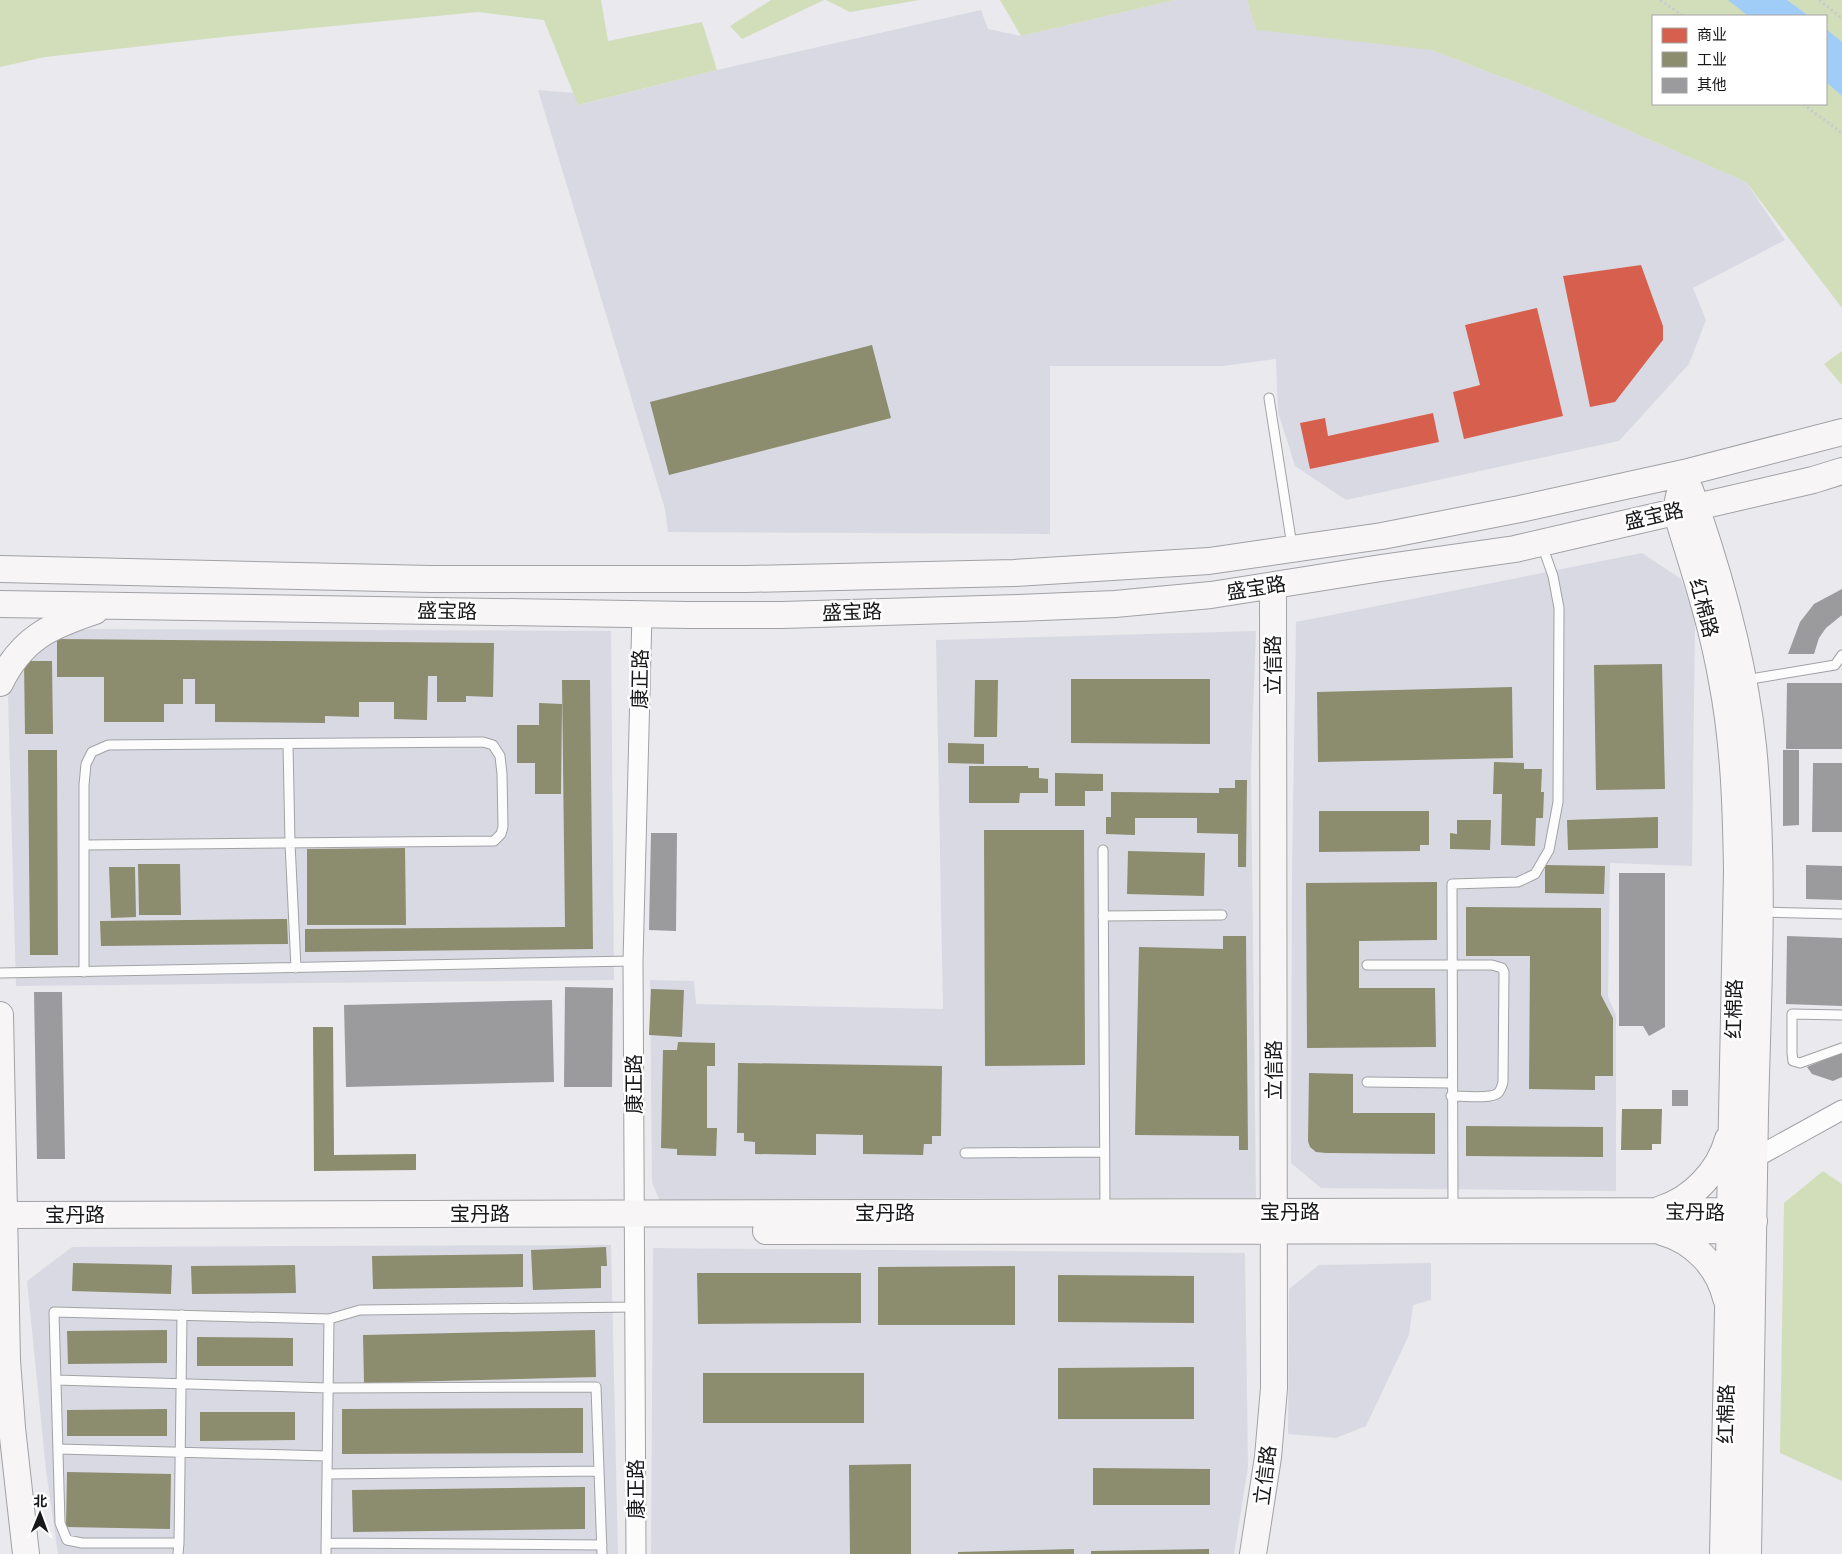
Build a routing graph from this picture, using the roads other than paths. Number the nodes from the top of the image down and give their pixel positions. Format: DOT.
graph roads {
  1 [pos="1269,398"];
  2 [pos="1842,432"];
  3 [pos="1842,471"];
  4 [pos="1684,473"];
  5 [pos="1686,509"];
  6 [pos="1541,543"];
  7 [pos="1292,549"];
  8 [pos="0,570"];
  9 [pos="1273,586"];
  10 [pos="0,604"];
  11 [pos="113,605"];
  12 [pos="642,614"];
  13 [pos="1842,655"];
  14 [pos="1742,680"];
  15 [pos="0,683"];
  16 [pos="288,744"];
  17 [pos="290,843"];
  18 [pos="85,845"];
  19 [pos="1104,850"];
  20 [pos="1759,912"];
  21 [pos="1842,914"];
  22 [pos="1222,915"];
  23 [pos="1103,916"];
  24 [pos="633,961"];
  25 [pos="1367,965"];
  26 [pos="1452,965"];
  27 [pos="296,968"];
  28 [pos="84,972"];
  29 [pos="0,974"];
  30 [pos="0,1015"];
  31 [pos="1842,1015"];
  32 [pos="1842,1048"];
  33 [pos="1367,1082"];
  34 [pos="1452,1083"];
  35 [pos="1452,1096"];
  36 [pos="1842,1110"];
  37 [pos="1732,1124"];
  38 [pos="1104,1152"];
  39 [pos="965,1153"];
  40 [pos="1755,1158"];
  41 [pos="1105,1212"];
  42 [pos="1730,1220"];
  43 [pos="1274,1221"];
  44 [pos="1453,1221"];
  45 [pos="1654,1221"];
  46 [pos="1754,1221"];
  47 [pos="635,1222"];
  48 [pos="2,1224"];
  49 [pos="636,1306"];
  50 [pos="1728,1306"];
  51 [pos="182,1315"];
  52 [pos="329,1319"];
  53 [pos="56,1380"];
  54 [pos="181,1383"];
  55 [pos="328,1388"];
  56 [pos="58,1449"];
  57 [pos="180,1452"];
  58 [pos="327,1456"];
  59 [pos="598,1471"];
  60 [pos="327,1474"];
  61 [pos="0,1476"];
  62 [pos="178,1543"];
  63 [pos="326,1543"];
  64 [pos="602,1549"];
  65 [pos="10,1554"];
  66 [pos="26,1554"];
  67 [pos="178,1554"];
  68 [pos="326,1554"];
  69 [pos="636,1554"];
  70 [pos="1253,1554"];
  71 [pos="1723,1554"];
  72 [pos="1748,1554"];
  1 -- 7 [label="lane"];
  2 -- 4 [label="main road"];
  3 -- 5 [label="main road"];
  4 -- 5 [label="main road, 红棉路"];
  4 -- 7 [label="main road, 盛宝路"];
  5 -- 6 [label="main road, 盛宝路"];
  5 -- 14 [label="main road, 红棉路"];
  5 -- 37 [label="main road, 红棉路"];
  6 -- 9 [label="main road, 盛宝路"];
  6 -- 26 [label="lane"];
  7 -- 8 [label="main road, 盛宝路"];
  9 -- 12 [label="main road, 盛宝路"];
  9 -- 43 [label="main road, 立信路"];
  10 -- 11 [label="main road, 盛宝路"];
  11 -- 12 [label="main road, 盛宝路"];
  11 -- 15 [label="main road"];
  12 -- 24 [label="street, 康正路"];
  13 -- 14 [label="lane"];
  14 -- 20 [label="main road, 红棉路"];
  16 -- 17 [label="lane"];
  16 -- 17 [label="lane"];
  16 -- 18 [label="lane"];
  17 -- 18 [label="lane"];
  17 -- 27 [label="lane"];
  18 -- 28 [label="lane"];
  19 -- 23 [label="lane"];
  20 -- 21 [label="lane"];
  20 -- 40 [label="main road, 红棉路"];
  22 -- 23 [label="lane"];
  23 -- 38 [label="lane"];
  24 -- 27 [label="lane"];
  24 -- 47 [label="street, 康正路"];
  25 -- 26 [label="lane"];
  26 -- 34 [label="lane"];
  26 -- 35 [label="lane"];
  27 -- 28 [label="lane"];
  28 -- 29 [label="lane"];
  30 -- 48 [label="main road"];
  31 -- 32 [label="lane"];
  33 -- 34 [label="lane"];
  34 -- 35 [label="lane"];
  35 -- 44 [label="lane"];
  36 -- 40 [label="street"];
  37 -- 42 [label="main road, 红棉路"];
  37 -- 45 [label="main road"];
  38 -- 39 [label="lane"];
  38 -- 41 [label="lane"];
  40 -- 46 [label="main road, 红棉路"];
  41 -- 43 [label="main road, 宝丹路"];
  41 -- 47 [label="main road, 宝丹路"];
  42 -- 45 [label="main road, 宝丹路"];
  42 -- 46 [label="main road, 宝丹路"];
  42 -- 50 [label="main road, 红棉路"];
  43 -- 44 [label="main road, 宝丹路"];
  43 -- 47 [label="main road, 宝丹路"];
  43 -- 70 [label="main road, 立信路"];
  44 -- 45 [label="main road, 宝丹路"];
  45 -- 50 [label="main road"];
  46 -- 72 [label="main road, 红棉路"];
  47 -- 48 [label="main road, 宝丹路"];
  47 -- 49 [label="street, 康正路"];
  48 -- 66 [label="main road"];
  49 -- 52 [label="lane"];
  49 -- 69 [label="street, 康正路"];
  50 -- 71 [label="main road, 红棉路"];
  51 -- 52 [label="lane"];
  51 -- 53 [label="lane"];
  51 -- 54 [label="lane"];
  52 -- 55 [label="lane"];
  53 -- 54 [label="lane"];
  53 -- 56 [label="lane"];
  54 -- 55 [label="lane"];
  54 -- 57 [label="lane"];
  55 -- 58 [label="lane"];
  55 -- 59 [label="lane"];
  56 -- 57 [label="lane"];
  56 -- 62 [label="lane"];
  57 -- 58 [label="lane"];
  57 -- 62 [label="lane"];
  58 -- 60 [label="lane"];
  59 -- 60 [label="lane"];
  59 -- 64 [label="lane"];
  60 -- 63 [label="lane"];
  61 -- 65 [label="main road"];
  62 -- 67 [label="lane"];
  63 -- 64 [label="lane"];
  63 -- 68 [label="lane"];
}
